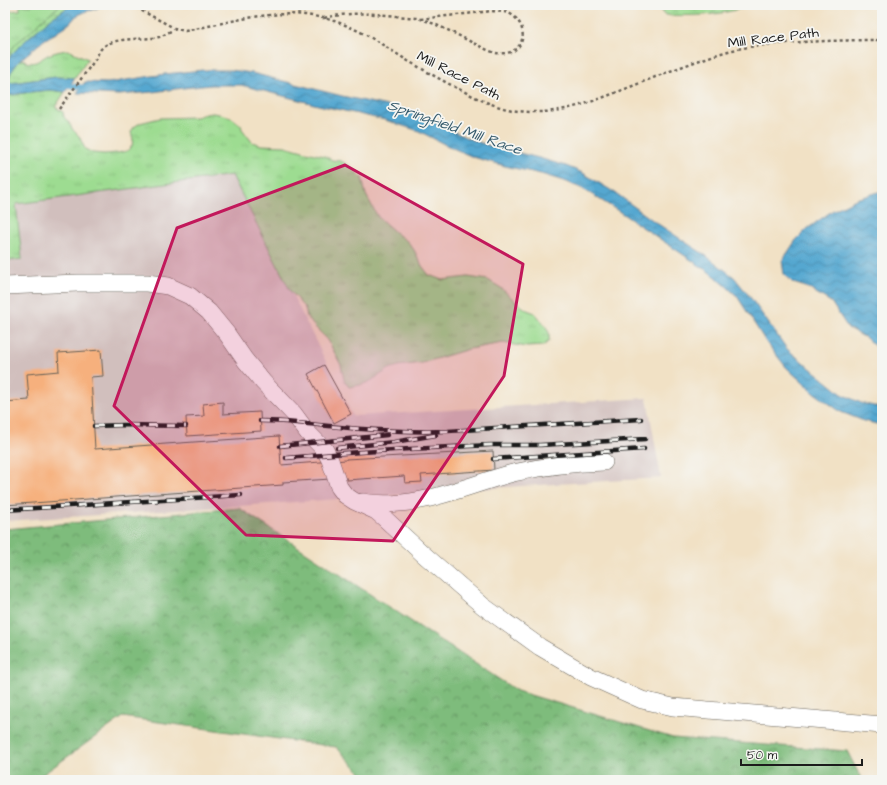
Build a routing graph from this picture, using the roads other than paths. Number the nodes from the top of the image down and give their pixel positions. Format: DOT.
graph roads {
  1 [pos="5,286"];
  2 [pos="604,462"];
  3 [pos="354,501"];
  4 [pos="882,725"];
  1 -- 3 [label="lane"];
  2 -- 3 [label="lane"];
  3 -- 4 [label="lane"];
}
